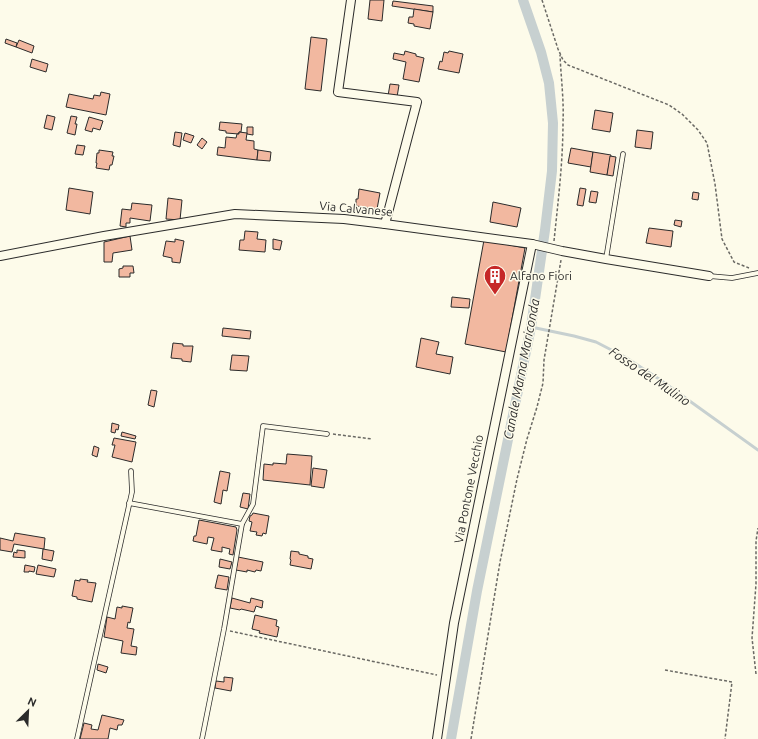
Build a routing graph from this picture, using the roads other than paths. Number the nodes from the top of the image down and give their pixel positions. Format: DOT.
graph roads {
  1 [pos="351,0"];
  2 [pos="623,154"];
  3 [pos="385,224"];
  4 [pos="533,244"];
  5 [pos="0,256"];
  6 [pos="606,259"];
  7 [pos="758,273"];
  8 [pos="709,276"];
  9 [pos="327,434"];
  10 [pos="131,471"];
  11 [pos="129,503"];
  12 [pos="242,524"];
  13 [pos="77,739"];
  14 [pos="202,739"];
  15 [pos="437,739"];
  1 -- 3 [label="street"];
  2 -- 6 [label="lane"];
  3 -- 4 [label="street, Via Calvanese"];
  3 -- 5 [label="street, Via Calvanese"];
  4 -- 6 [label="street, Via Calvanese"];
  4 -- 15 [label="street, Via Pontone Vecchio"];
  6 -- 8 [label="street, Via Calvanese"];
  7 -- 8 [label="lane"];
  9 -- 12 [label="lane"];
  10 -- 11 [label="lane"];
  11 -- 12 [label="lane"];
  11 -- 13 [label="lane"];
  12 -- 14 [label="lane"];
}
